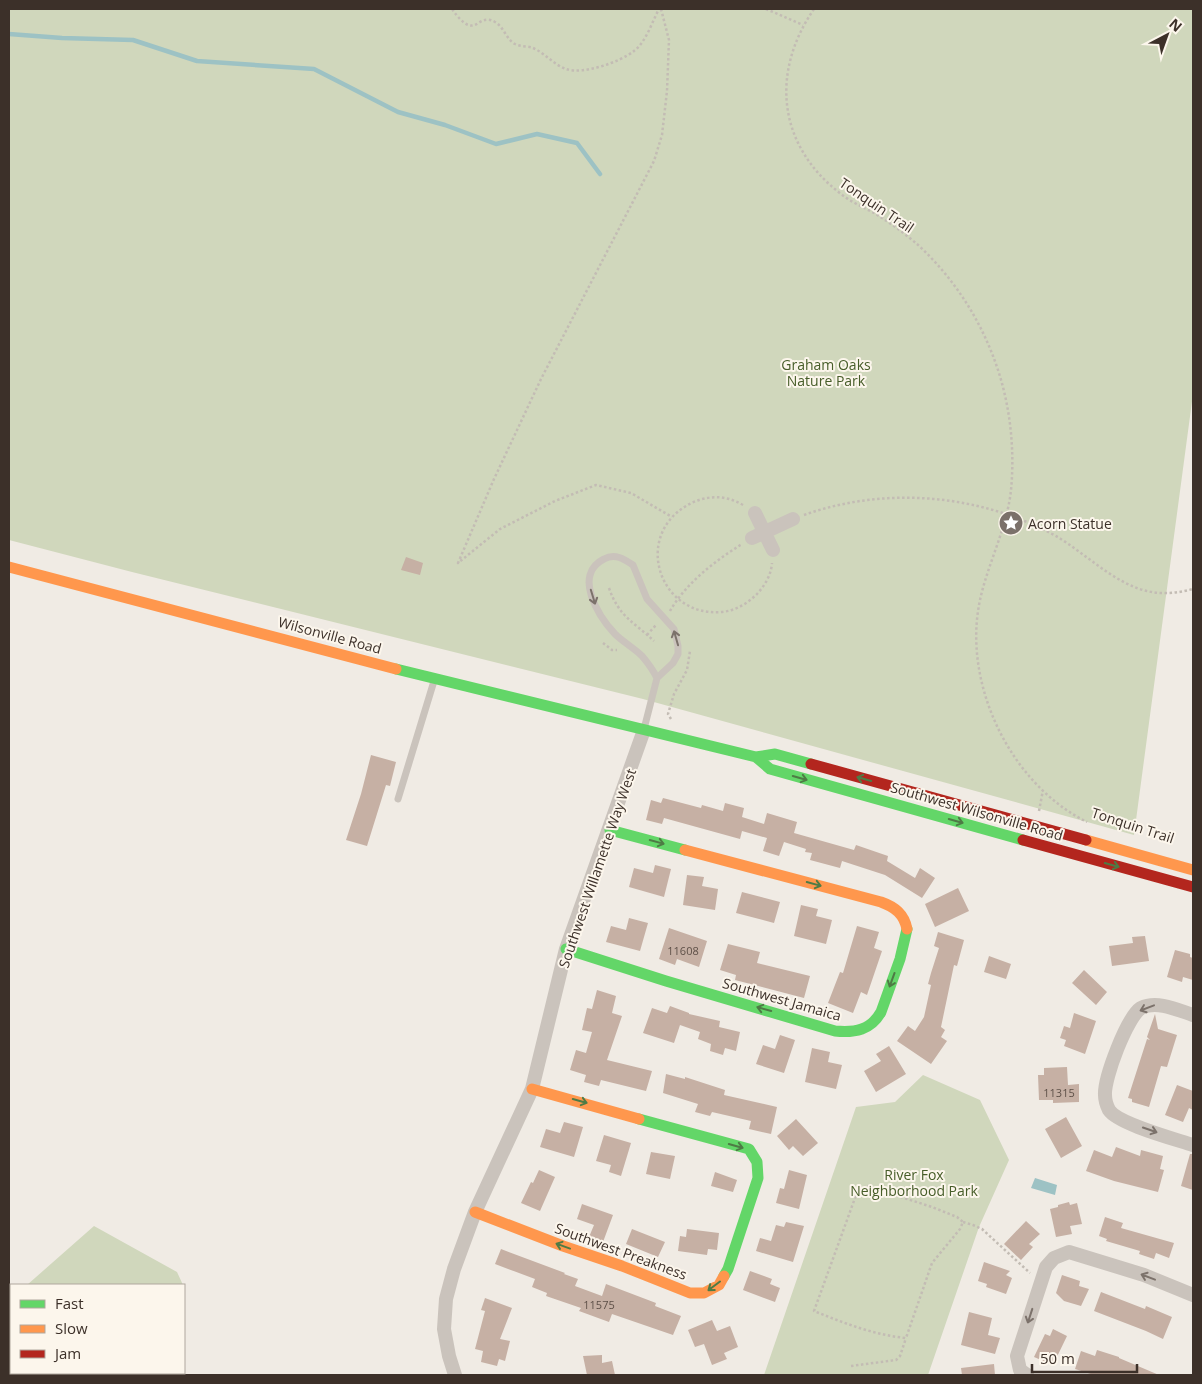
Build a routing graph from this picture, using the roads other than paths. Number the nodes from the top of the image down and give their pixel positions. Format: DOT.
graph roads {
  1 [pos="755,513"];
  2 [pos="793,519"];
  3 [pos="758,535"];
  4 [pos="773,550"];
  5 [pos="9,567"];
  6 [pos="658,678"];
  7 [pos="435,679"];
  8 [pos="644,730"];
  9 [pos="756,757"];
  10 [pos="398,799"];
  11 [pos="610,830"];
  12 [pos="1193,870"];
  13 [pos="1193,887"];
  14 [pos="566,949"];
  15 [pos="1193,1015"];
  16 [pos="532,1089"];
  17 [pos="1193,1145"];
  18 [pos="475,1212"];
  19 [pos="1193,1295"];
  20 [pos="455,1375"];
  21 [pos="1027,1375"];
  1 -- 3 [label="street"];
  2 -- 3 [label="street"];
  3 -- 4 [label="street"];
  5 -- 7 [label="main road, Wilsonville Road"];
  6 -- 6 [label="lane, one-way"];
  6 -- 8 [label="lane"];
  7 -- 8 [label="main road, Wilsonville Road"];
  7 -- 10 [label="lane"];
  8 -- 9 [label="main road, Southwest Wilsonville Road"];
  8 -- 11 [label="street, Southwest Willamette Way West"];
  12 -- 9 [label="main road, Southwest Wilsonville Road, one-way"];
  9 -- 13 [label="main road, Southwest Wilsonville Road, one-way"];
  11 -- 14 [label="street, Southwest Willamette Way West"];
  11 -- 14 [label="main road, Southwest Jamaica, one-way"];
  14 -- 16 [label="street, Southwest Willamette Way West"];
  15 -- 17 [label="street, one-way"];
  16 -- 18 [label="street, Southwest Willamette Way West"];
  16 -- 18 [label="main road, Southwest Preakness, one-way"];
  18 -- 20 [label="street, Southwest Willamette Way West"];
  19 -- 21 [label="street, one-way"];
}
